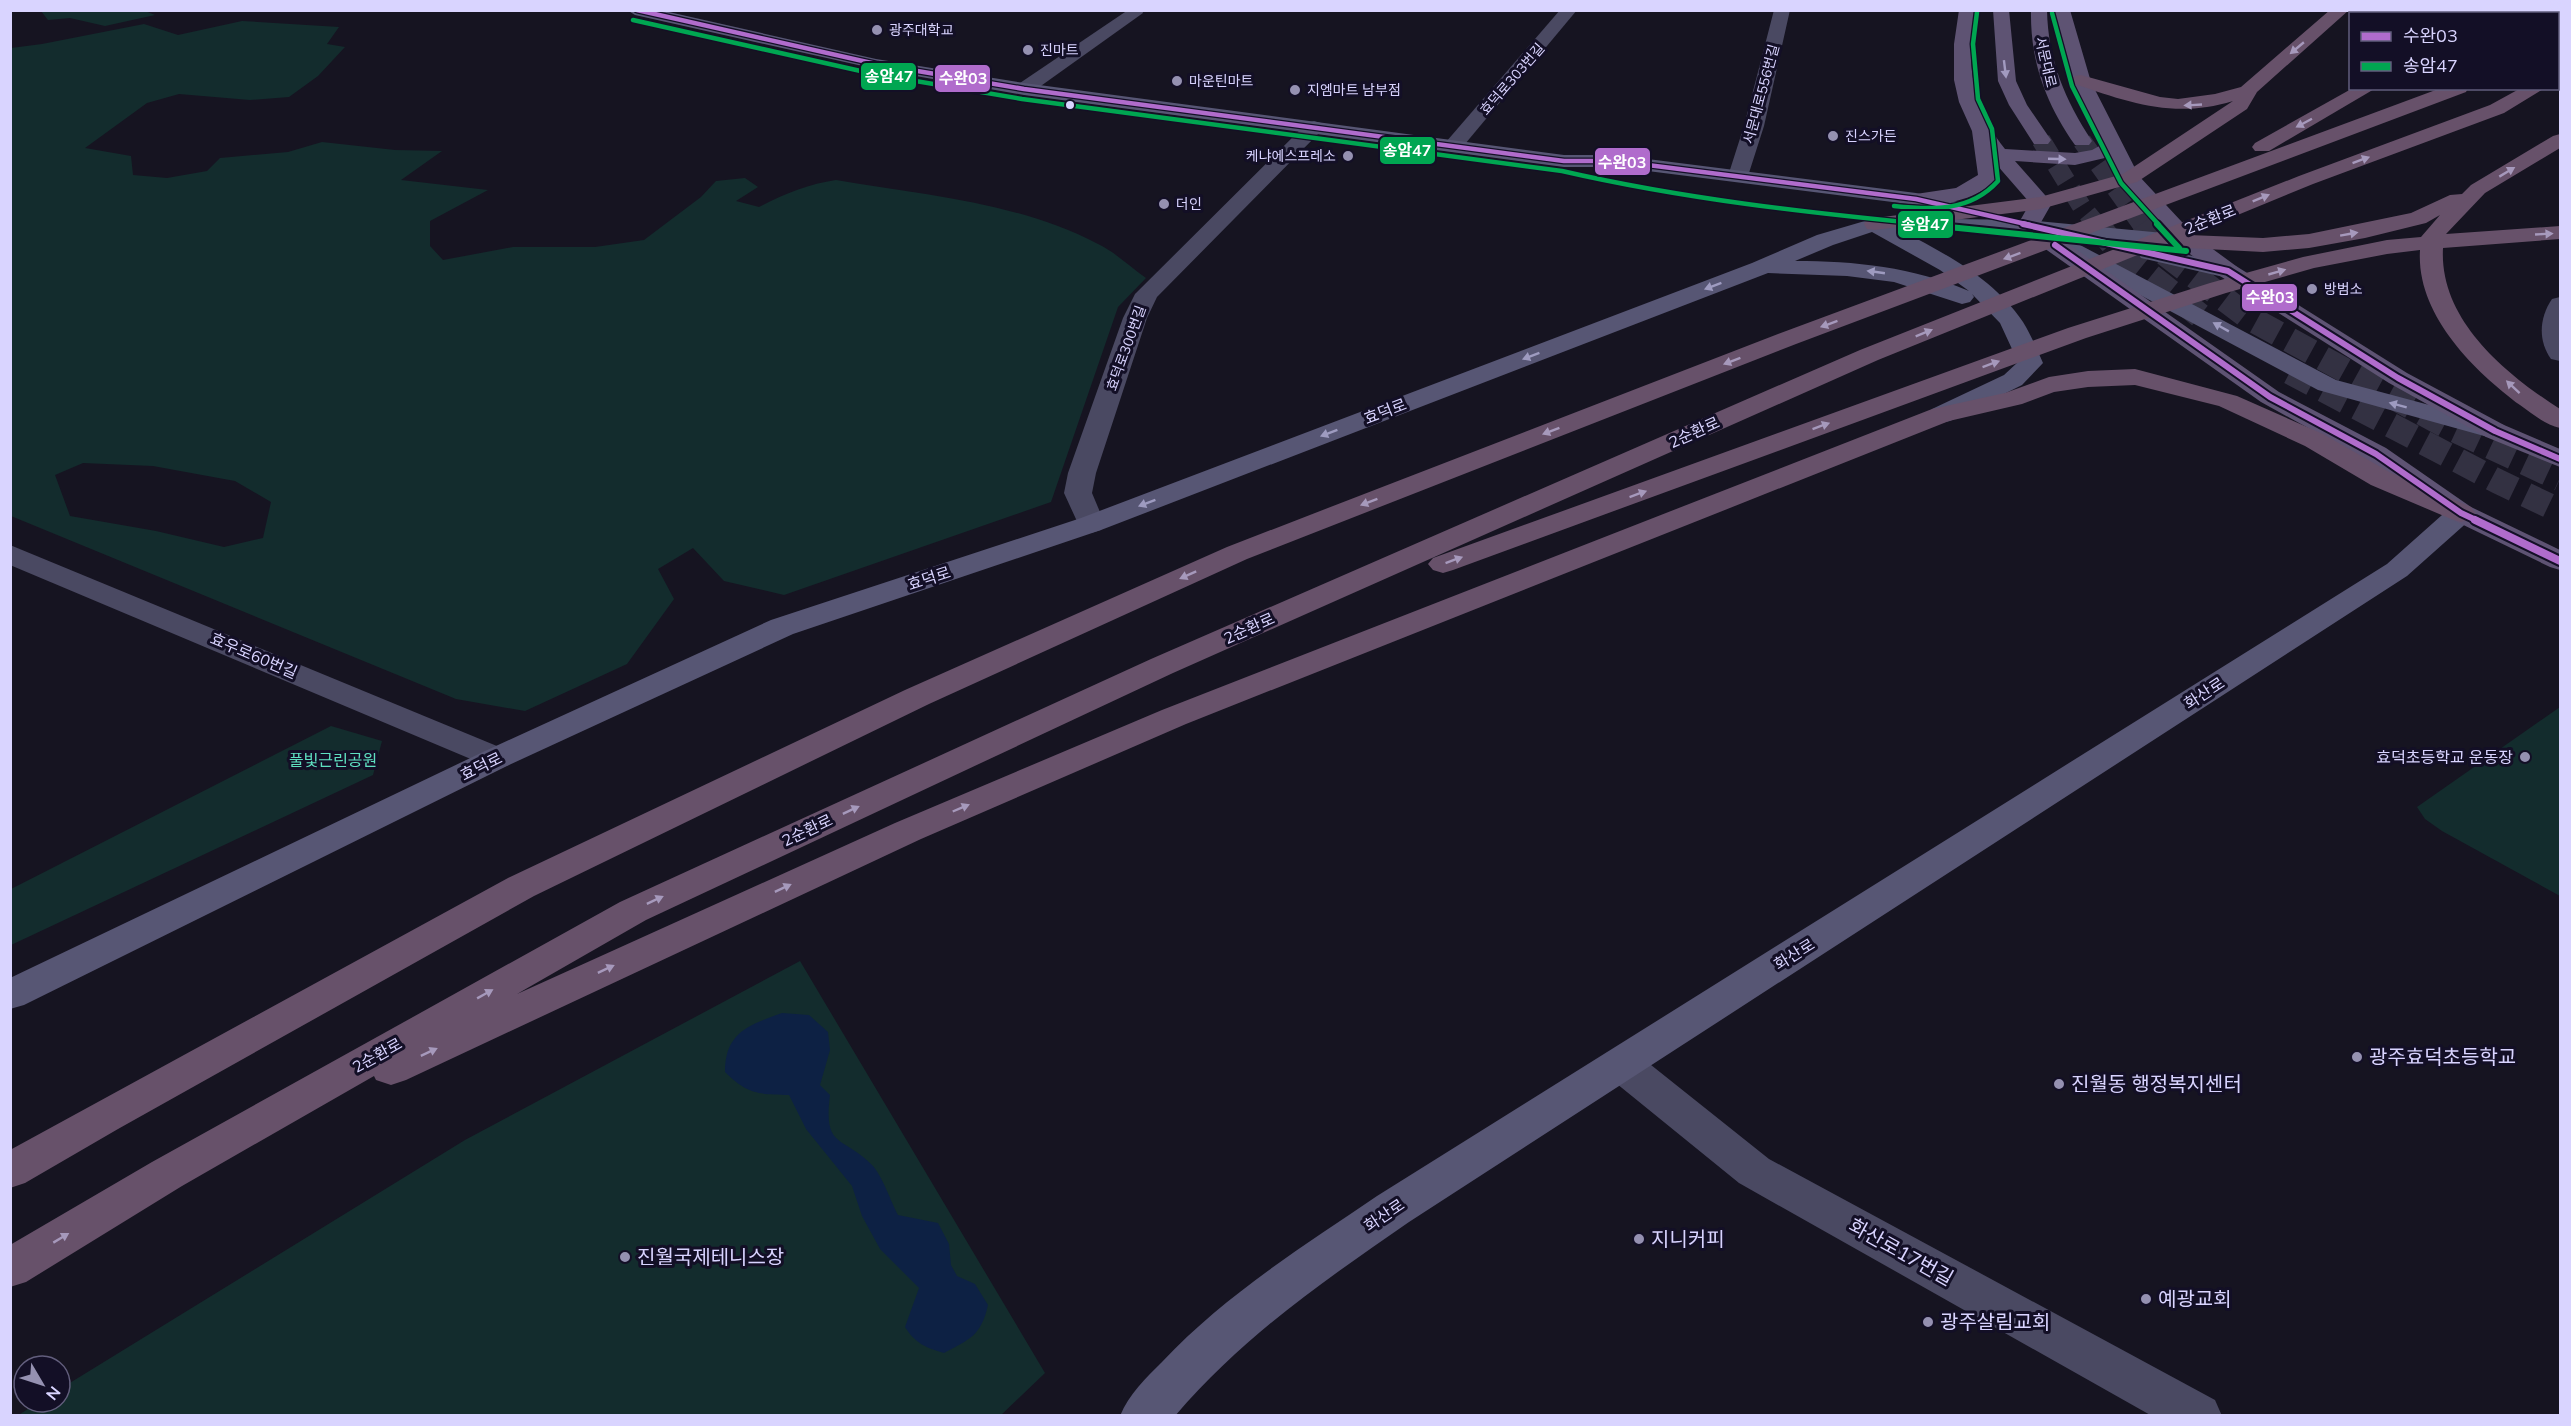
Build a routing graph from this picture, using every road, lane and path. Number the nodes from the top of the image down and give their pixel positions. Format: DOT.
graph roads {
  1 [pos="636,10"];
  2 [pos="1569,10"];
  3 [pos="1782,10"];
  4 [pos="1967,10"];
  5 [pos="2001,10"];
  6 [pos="2039,10"];
  7 [pos="2062,10"];
  8 [pos="2341,10"];
  9 [pos="1136,13"];
  10 [pos="2081,80"];
  11 [pos="1024,89"];
  12 [pos="2248,89"];
  13 [pos="2364,90"];
  14 [pos="2453,90"];
  15 [pos="2532,90"];
  16 [pos="1314,127"];
  17 [pos="1982,131"];
  18 [pos="2041,140"];
  19 [pos="2560,140"];
  20 [pos="2082,141"];
  21 [pos="1453,146"];
  22 [pos="2281,146"];
  23 [pos="2114,147"];
  24 [pos="1999,153"];
  25 [pos="1564,161"];
  26 [pos="1738,176"];
  27 [pos="2130,178"];
  28 [pos="1796,184"];
  29 [pos="2478,189"];
  30 [pos="2041,203"];
  31 [pos="1840,206"];
  32 [pos="1920,208"];
  33 [pos="1965,211"];
  34 [pos="1875,224"];
  35 [pos="2028,226"];
  36 [pos="2560,233"];
  37 [pos="2187,241"];
  38 [pos="1760,268"];
  39 [pos="2228,271"];
  40 [pos="2560,304"];
  41 [pos="2009,320"];
  42 [pos="2560,354"];
  43 [pos="1941,415"];
  44 [pos="2560,420"];
  45 [pos="2496,430"];
  46 [pos="2560,459"];
  47 [pos="2461,513"];
  48 [pos="1091,524"];
  49 [pos="10,555"];
  50 [pos="2560,561"];
  51 [pos="1162,666"];
  52 [pos="497,758"];
  53 [pos="10,995"];
  54 [pos="1621,1064"];
  55 [pos="10,1171"];
  56 [pos="167,1174"];
  57 [pos="10,1268"];
  58 [pos="1144,1416"];
  59 [pos="2198,1416"];
  1 -- 11 [label="main road"];
  2 -- 21 [label="street, 효덕로303번길"];
  3 -- 26 [label="street, 서문대로556번길"];
  4 -- 17 [label="main road"];
  5 -- 18 [label="main road, one-way"];
  6 -- 20 [label="main road, 서문대로"];
  7 -- 10 [label="main road, 서문대로"];
  8 -- 12 [label="highway, one-way"];
  9 -- 11 [label="street"];
  12 -- 10 [label="highway, one-way"];
  10 -- 23 [label="main road, 서문대로"];
  11 -- 16 [label="main road"];
  12 -- 27 [label="highway"];
  13 -- 22 [label="highway, one-way"];
  14 -- 22 [label="highway, 2순환로"];
  51 -- 15 [label="highway, 2순환로, one-way"];
  16 -- 21 [label="main road"];
  16 -- 48 [label="street, 효덕로300번길"];
  17 -- 24 [label="main road"];
  17 -- 32 [label="main road"];
  29 -- 19 [label="highway, one-way"];
  21 -- 25 [label="main road"];
  22 -- 55 [label="highway, 2순환로, one-way"];
  24 -- 23 [label="main road, one-way"];
  23 -- 27 [label="main road, 서문대로"];
  24 -- 30 [label="main road"];
  25 -- 26 [label="main road"];
  25 -- 31 [label="main road"];
  26 -- 28 [label="main road"];
  27 -- 30 [label="highway"];
  27 -- 37 [label="main road, 서문대로"];
  28 -- 31 [label="main road"];
  28 -- 32 [label="main road"];
  37 -- 29 [label="highway, one-way"];
  44 -- 29 [label="highway, one-way"];
  30 -- 33 [label="highway"];
  30 -- 35 [label="main road"];
  31 -- 32 [label="main road"];
  31 -- 34 [label="main road"];
  32 -- 33 [label="highway"];
  32 -- 34 [label="highway"];
  32 -- 35 [label="main road"];
  33 -- 35 [label="main road"];
  34 -- 35 [label="main road"];
  34 -- 38 [label="main road, 효덕로"];
  34 -- 41 [label="main road"];
  35 -- 37 [label="main road"];
  35 -- 39 [label="main road"];
  45 -- 35 [label="main road, one-way"];
  35 -- 47 [label="main road"];
  51 -- 36 [label="highway, one-way"];
  37 -- 39 [label="main road, 서문대로"];
  41 -- 38 [label="main road, one-way"];
  38 -- 48 [label="main road, 효덕로, one-way"];
  39 -- 45 [label="main road, 서문대로"];
  40 -- 42 [label="street"];
  41 -- 43 [label="main road"];
  43 -- 47 [label="highway"];
  56 -- 43 [label="highway, one-way"];
  45 -- 46 [label="main road, 서문대로"];
  47 -- 50 [label="main road"];
  47 -- 54 [label="main road, 화산로"];
  48 -- 52 [label="main road, 효덕로"];
  49 -- 52 [label="street, 효우로60번길"];
  56 -- 51 [label="highway, 2순환로, one-way"];
  52 -- 53 [label="main road, 효덕로"];
  54 -- 58 [label="main road, 화산로"];
  54 -- 59 [label="street, 화산로17번길"];
  57 -- 56 [label="highway, 2순환로, one-way"];
}
